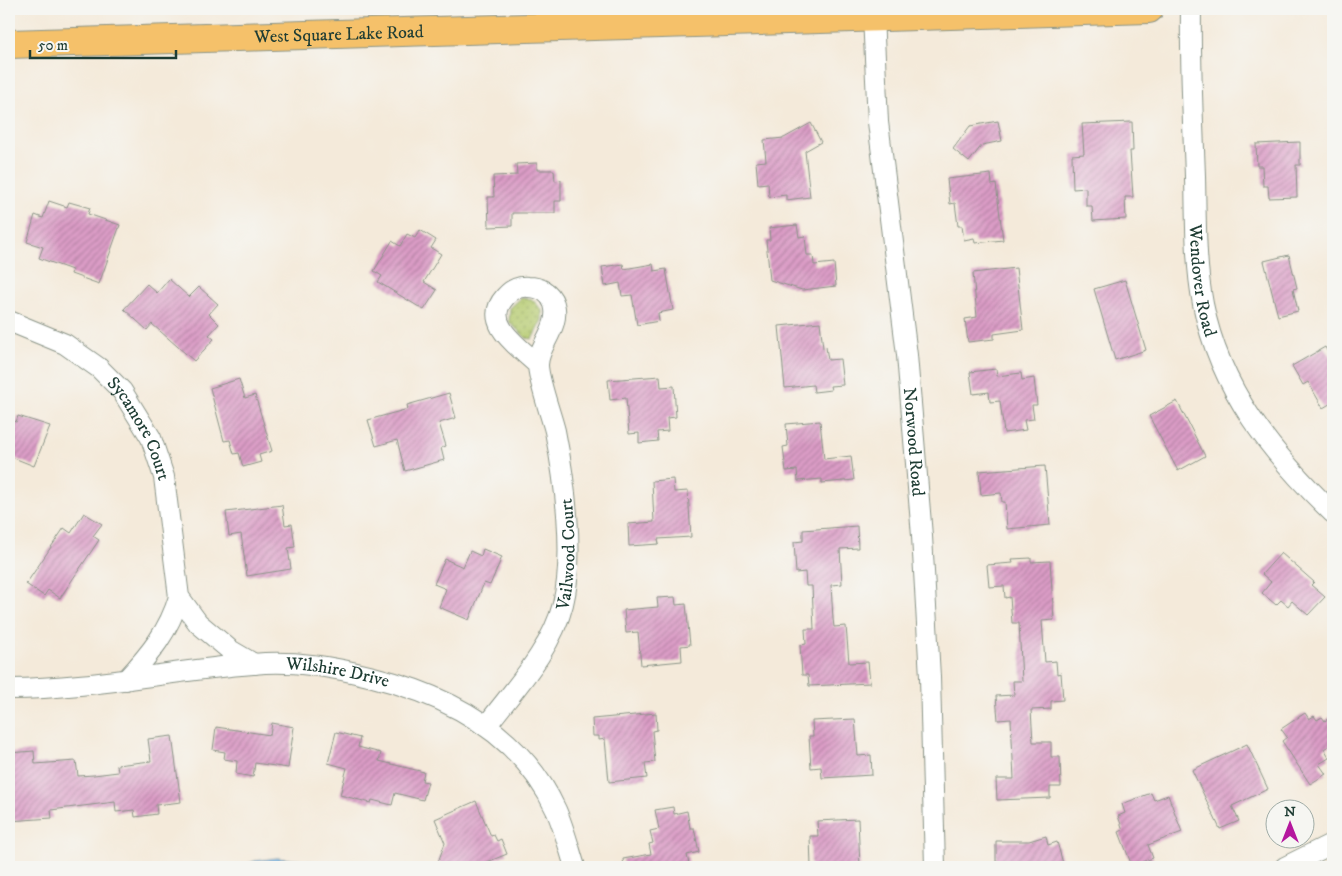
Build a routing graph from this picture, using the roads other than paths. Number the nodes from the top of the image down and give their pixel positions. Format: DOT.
graph roads {
  1 [pos="1148,9"];
  2 [pos="1191,9"];
  3 [pos="873,16"];
  4 [pos="9,44"];
  5 [pos="9,322"];
  6 [pos="538,365"];
  7 [pos="1333,513"];
  8 [pos="179,597"];
  9 [pos="254,664"];
  10 [pos="126,680"];
  11 [pos="9,689"];
  12 [pos="487,725"];
  13 [pos="1333,843"];
  14 [pos="575,867"];
  15 [pos="935,867"];
  16 [pos="1285,867"];
  1 -- 3 [label="highway, West Square Lake Road"];
  2 -- 7 [label="street, Wendover Road"];
  3 -- 4 [label="highway, West Square Lake Road"];
  3 -- 15 [label="street, Norwood Road"];
  5 -- 8 [label="street, Sycamore Court"];
  6 -- 12 [label="street, Vailwood Court"];
  8 -- 9 [label="street, Sycamore Court"];
  8 -- 10 [label="street, Sycamore Court"];
  9 -- 10 [label="street, Wilshire Drive"];
  9 -- 12 [label="street, Wilshire Drive"];
  10 -- 11 [label="street, Wilshire Drive"];
  12 -- 14 [label="street, Wilshire Drive"];
  13 -- 16 [label="street"];
}
